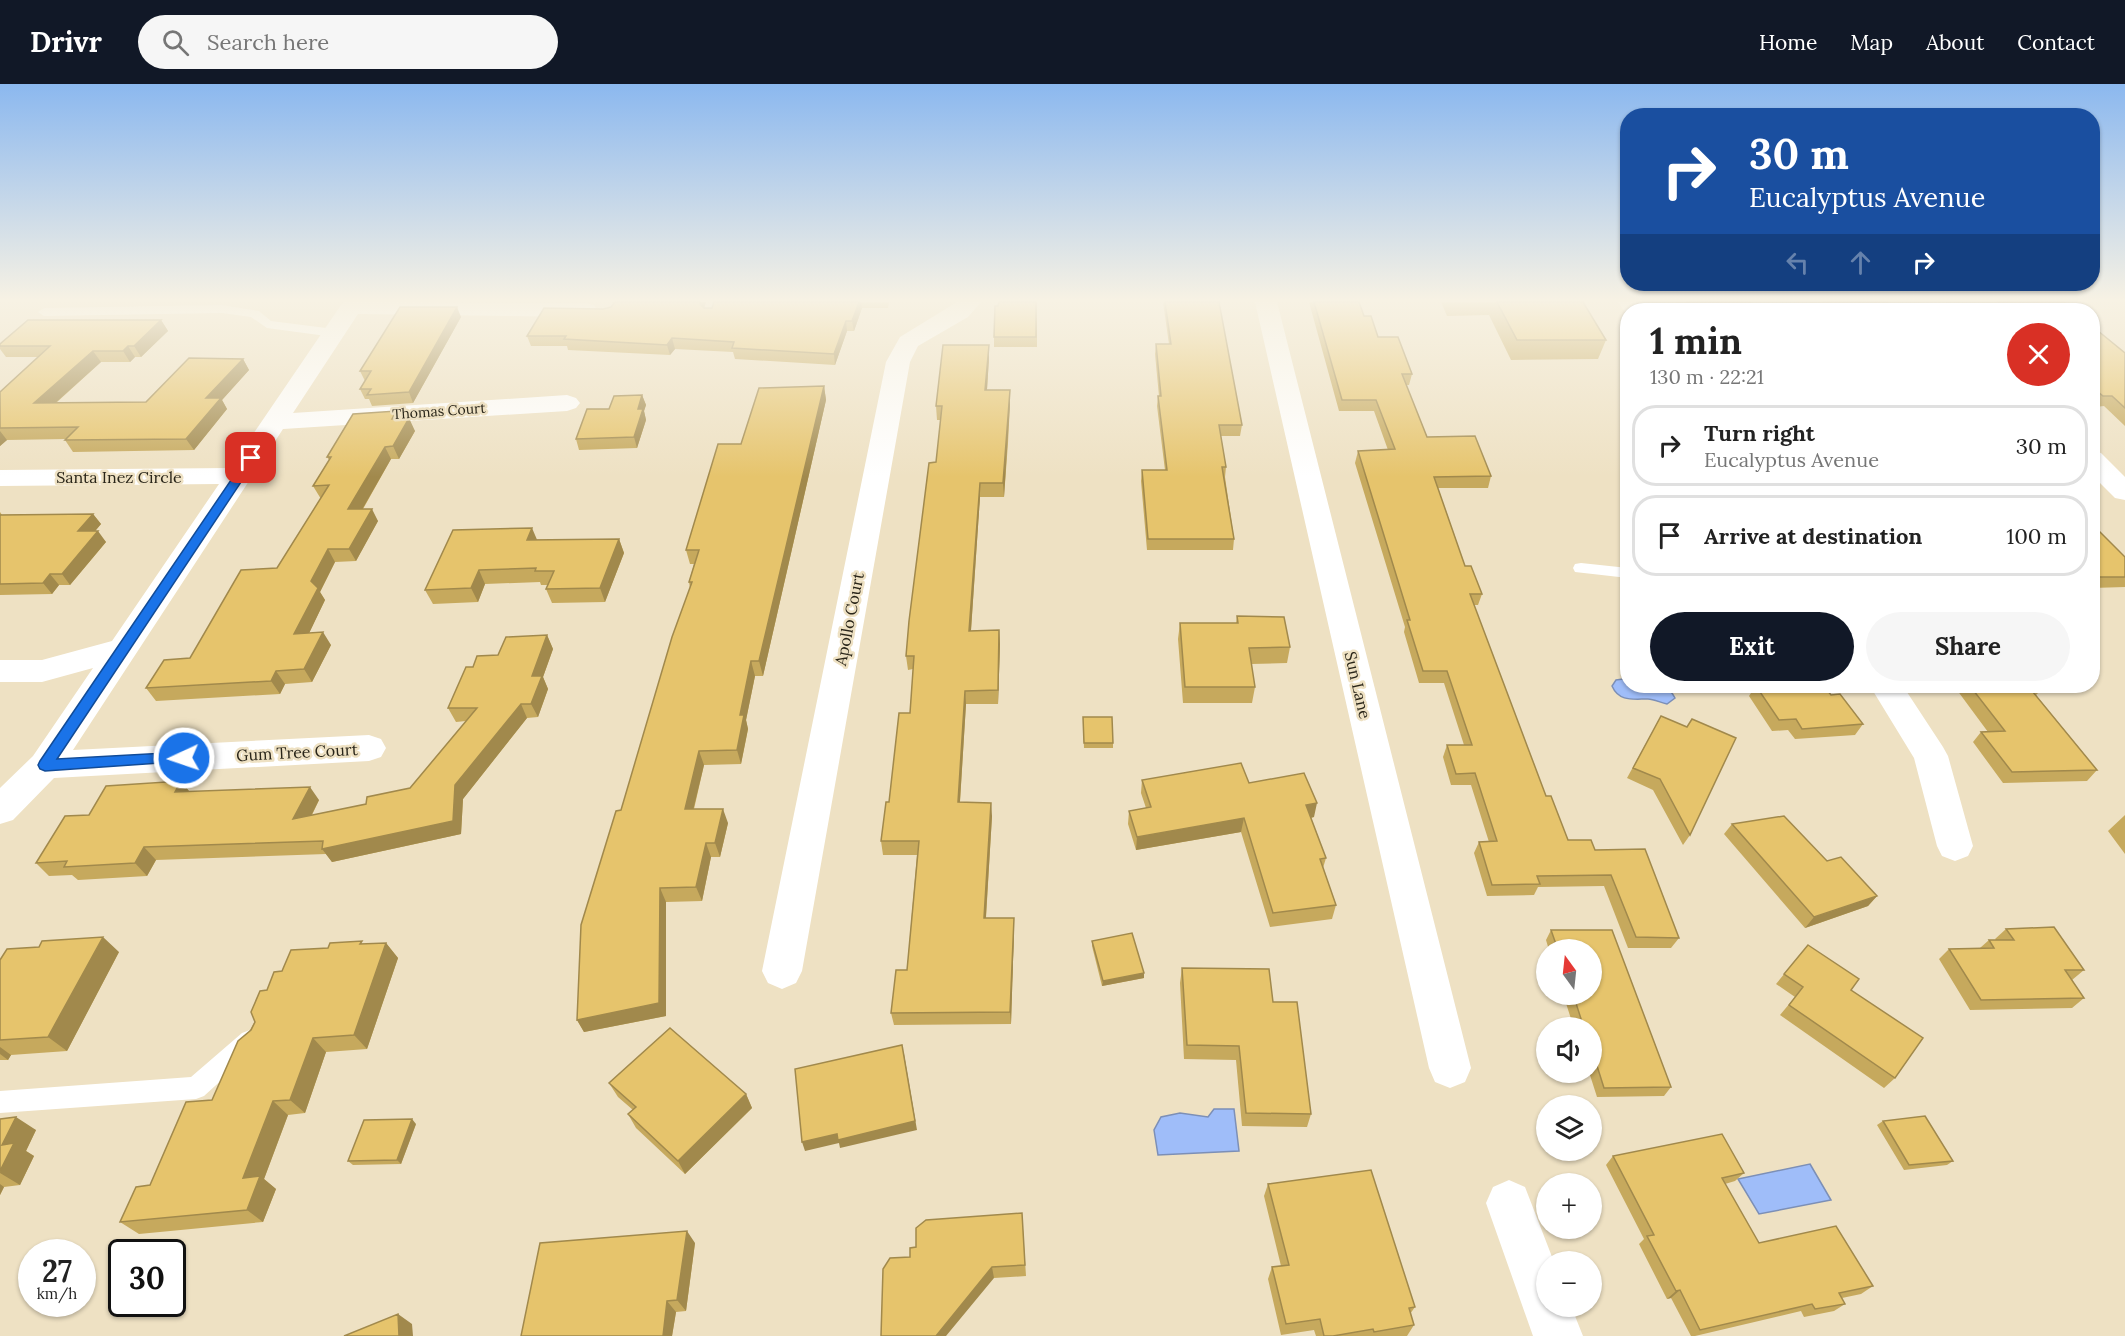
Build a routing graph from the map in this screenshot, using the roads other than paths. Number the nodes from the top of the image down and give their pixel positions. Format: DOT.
graph roads {
  1 [pos="316,360"];
  2 [pos="899,360"];
  3 [pos="1280,360"];
  4 [pos="567,403"];
  5 [pos="275,422"];
  6 [pos="2100,467"];
  7 [pos="239,476"];
  8 [pos="0,478"];
  9 [pos="2125,492"];
  10 [pos="1581,568"];
  11 [pos="1620,572"];
  12 [pos="121,649"];
  13 [pos="0,671"];
  14 [pos="1890,693"];
  15 [pos="369,748"];
  16 [pos="45,765"];
  17 [pos="0,810"];
  18 [pos="1955,846"];
  19 [pos="782,971"];
  20 [pos="256,1035"];
  21 [pos="1450,1068"];
  22 [pos="0,1102"];
  23 [pos="1509,1203"];
  24 [pos="1536,1276"];
  25 [pos="1551,1317"];
  26 [pos="1558,1336"];
  1 -- 5 [label="street"];
  2 -- 19 [label="street, Apollo Court"];
  3 -- 21 [label="street, Sun Lane"];
  4 -- 5 [label="street, Thomas Court"];
  5 -- 7 [label="street"];
  6 -- 9 [label="street"];
  7 -- 8 [label="street, Santa Inez Circle"];
  7 -- 12 [label="street"];
  10 -- 11 [label="lane"];
  12 -- 13 [label="street"];
  12 -- 16 [label="street"];
  14 -- 18 [label="street"];
  15 -- 16 [label="street, Gum Tree Court"];
  16 -- 17 [label="street"];
  20 -- 22 [label="lane"];
  23 -- 24 [label="street"];
  25 -- 26 [label="street"];
}
